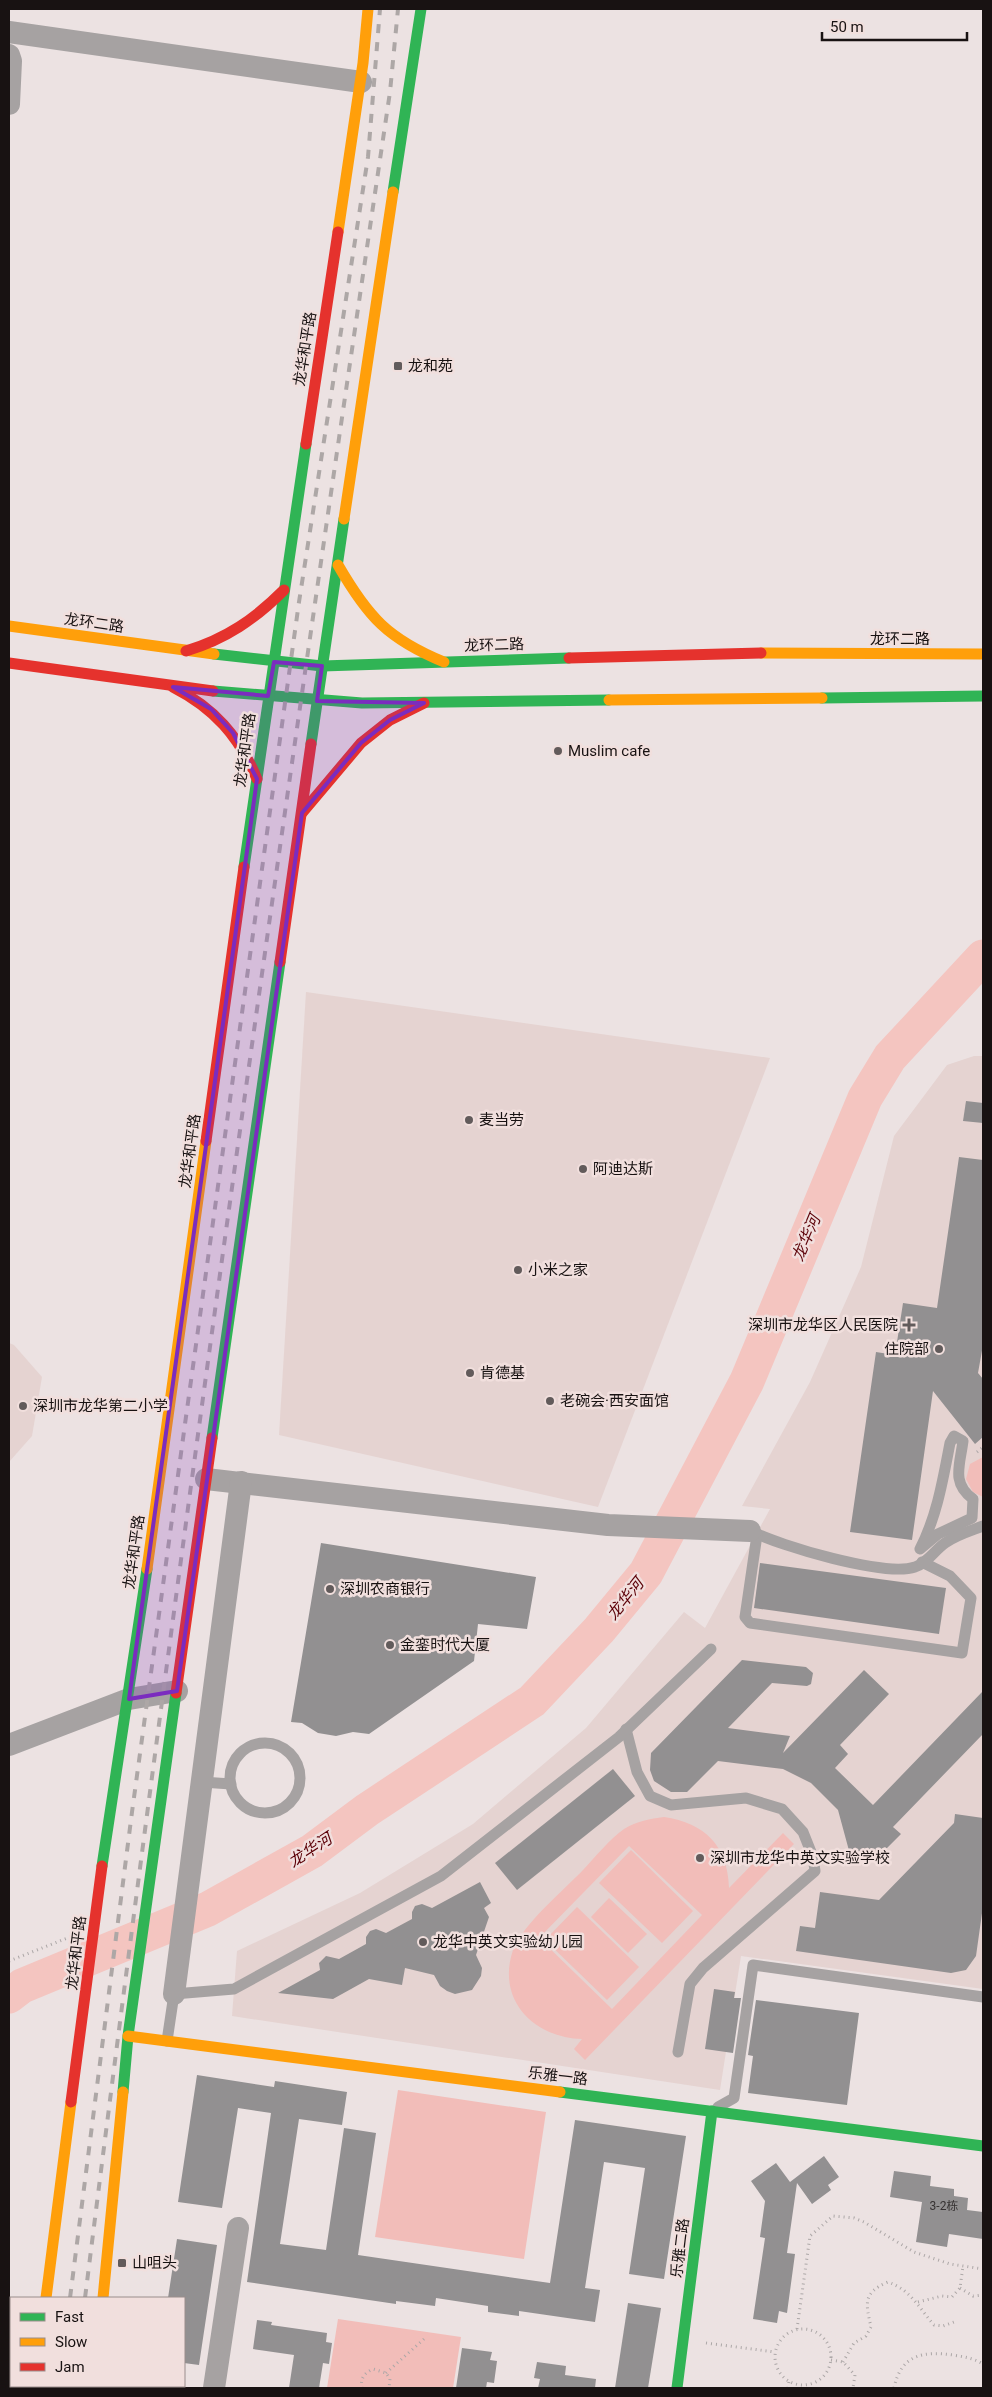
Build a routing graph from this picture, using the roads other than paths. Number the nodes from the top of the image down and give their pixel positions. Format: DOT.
graph roads {
  1 [pos="368,9"];
  2 [pos="421,9"];
  3 [pos="9,32"];
  4 [pos="9,55"];
  5 [pos="361,82"];
  6 [pos="9,104"];
  7 [pos="338,565"];
  8 [pos="284,590"];
  9 [pos="9,626"];
  10 [pos="186,651"];
  11 [pos="983,654"];
  12 [pos="274,662"];
  13 [pos="444,662"];
  14 [pos="9,663"];
  15 [pos="322,666"];
  16 [pos="174,686"];
  17 [pos="268,696"];
  18 [pos="983,696"];
  19 [pos="317,701"];
  20 [pos="424,703"];
  21 [pos="256,778"];
  22 [pos="302,813"];
  23 [pos="206,1479"];
  24 [pos="241,1482"];
  25 [pos="972,1518"];
  26 [pos="983,1526"];
  27 [pos="746,1532"];
  28 [pos="922,1562"];
  29 [pos="711,1649"];
  30 [pos="177,1691"];
  31 [pos="129,1699"];
  32 [pos="626,1729"];
  33 [pos="9,1745"];
  34 [pos="202,1782"];
  35 [pos="231,1784"];
  36 [pos="174,1994"];
  37 [pos="983,1997"];
  38 [pos="128,2036"];
  39 [pos="166,2041"];
  40 [pos="678,2052"];
  41 [pos="712,2111"];
  42 [pos="983,2146"];
  43 [pos="238,2228"];
  44 [pos="46,2297"];
  45 [pos="103,2297"];
  46 [pos="214,2388"];
  47 [pos="677,2388"];
  1 -- 5 [label="main road, 龙华和平路"];
  2 -- 7 [label="main road"];
  3 -- 5 [label="street"];
  4 -- 6 [label="street"];
  5 -- 8 [label="main road, 龙华和平路"];
  7 -- 13 [label="main road"];
  7 -- 15 [label="main road"];
  8 -- 10 [label="main road"];
  8 -- 12 [label="main road, 龙华和平路"];
  9 -- 10 [label="main road, 龙环二路"];
  10 -- 12 [label="main road, 龙环二路"];
  11 -- 13 [label="main road, 龙环二路"];
  12 -- 15 [label="main road, 龙环二路"];
  12 -- 17 [label="main road, 龙华和平路"];
  13 -- 15 [label="main road, 龙环二路"];
  14 -- 16 [label="main road"];
  15 -- 19 [label="main road"];
  16 -- 17 [label="main road"];
  16 -- 21 [label="main road"];
  17 -- 19 [label="main road"];
  17 -- 21 [label="main road, 龙华和平路"];
  18 -- 20 [label="main road"];
  19 -- 20 [label="main road"];
  19 -- 22 [label="main road"];
  20 -- 22 [label="main road"];
  21 -- 31 [label="main road, 龙华和平路"];
  22 -- 23 [label="main road"];
  23 -- 24 [label="street"];
  23 -- 30 [label="main road"];
  24 -- 27 [label="street"];
  24 -- 34 [label="street"];
  25 -- 25 [label="lane"];
  26 -- 28 [label="lane"];
  27 -- 28 [label="lane"];
  27 -- 28 [label="lane"];
  29 -- 32 [label="lane"];
  30 -- 31 [label="street"];
  30 -- 38 [label="main road"];
  31 -- 33 [label="street"];
  31 -- 44 [label="main road, 龙华和平路"];
  32 -- 36 [label="lane"];
  32 -- 40 [label="lane"];
  34 -- 35 [label="lane"];
  34 -- 36 [label="street"];
  35 -- 35 [label="lane"];
  36 -- 39 [label="lane"];
  37 -- 41 [label="lane"];
  38 -- 39 [label="main road, 乐雅一路"];
  38 -- 45 [label="main road"];
  39 -- 41 [label="main road, 乐雅一路"];
  41 -- 42 [label="main road, 乐雅一路"];
  41 -- 47 [label="main road, 乐雅二路"];
  43 -- 46 [label="street"];
}
